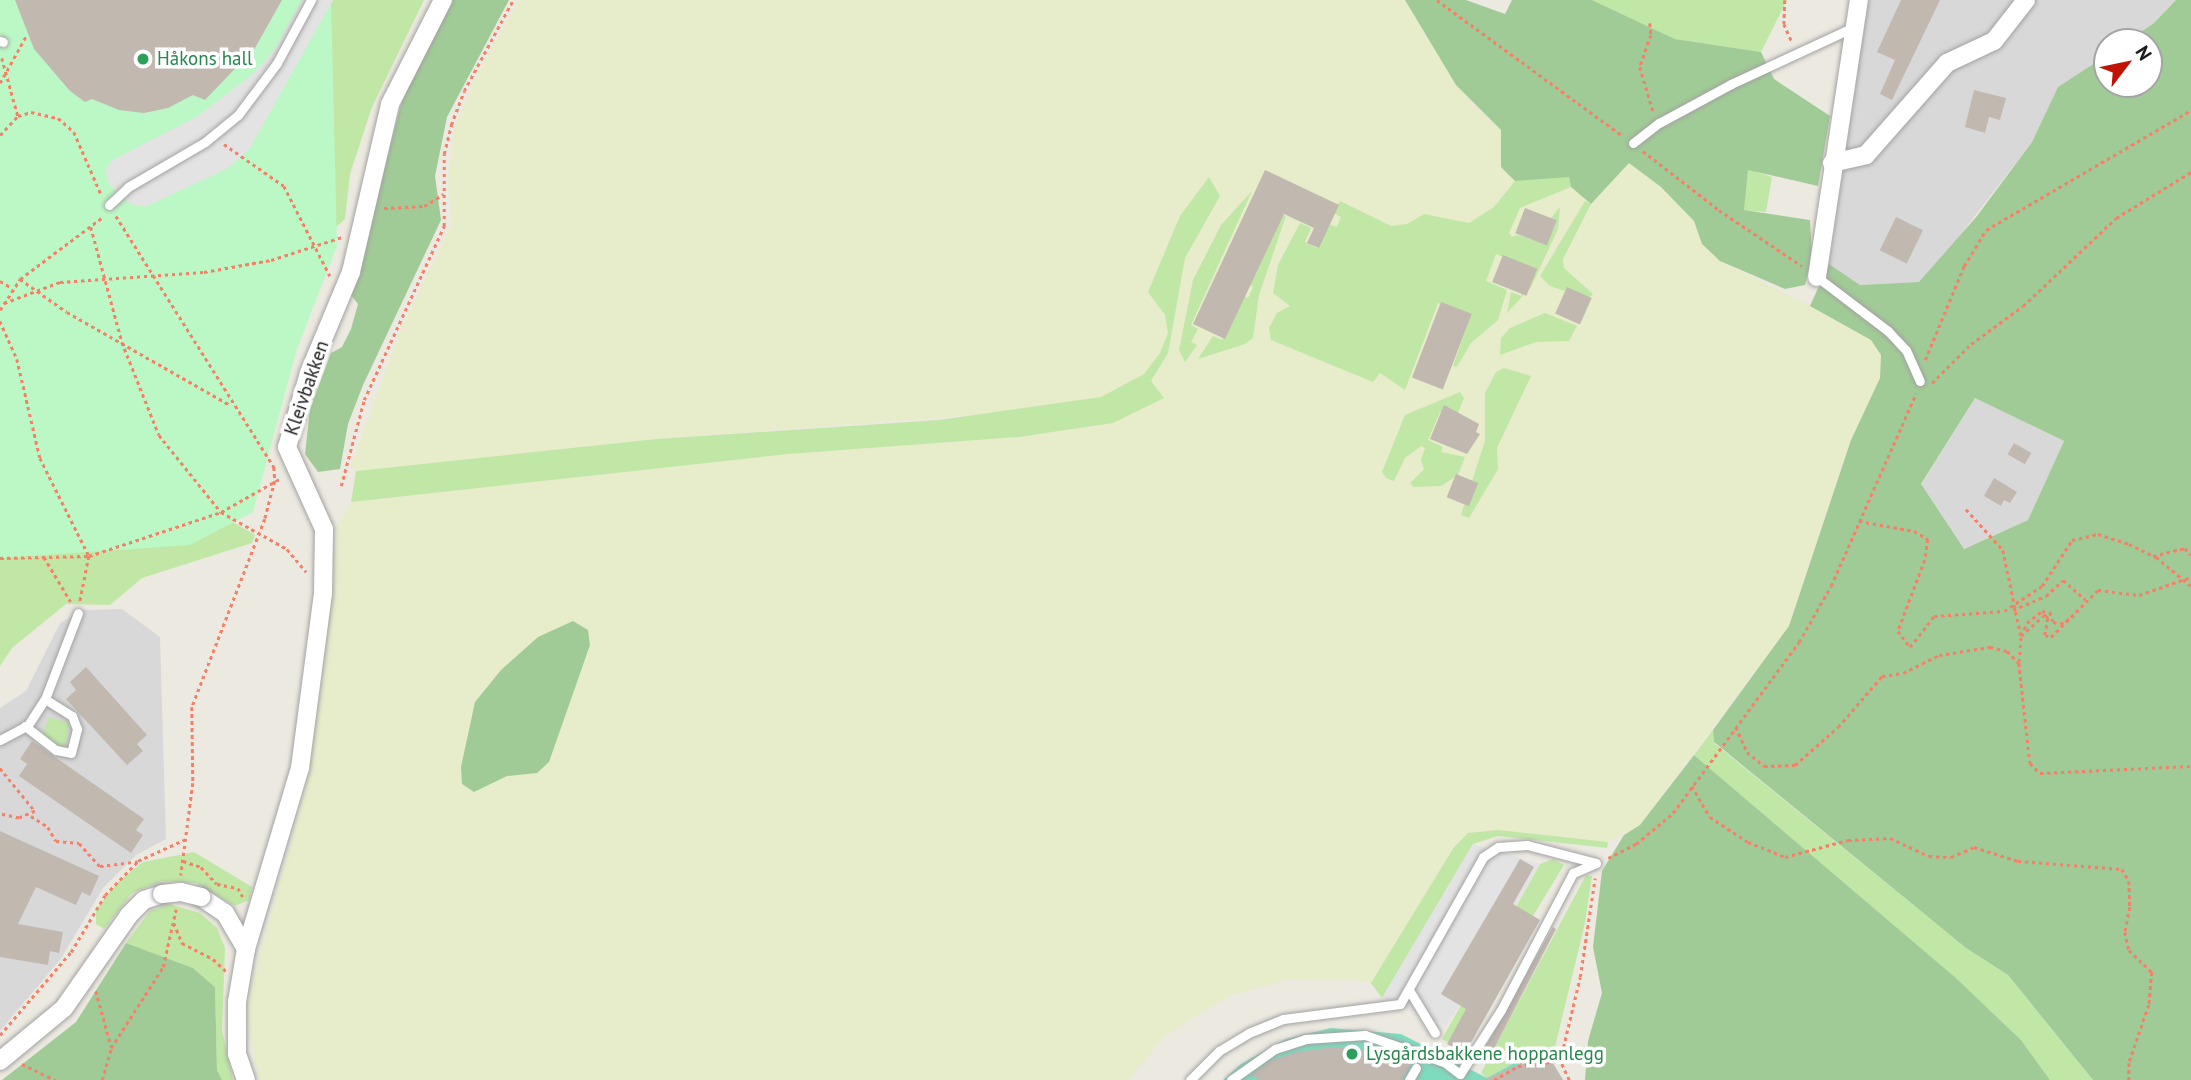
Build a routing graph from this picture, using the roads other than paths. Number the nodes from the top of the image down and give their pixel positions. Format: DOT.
graph roads {
  1 [pos="311,0"];
  2 [pos="443,0"];
  3 [pos="1858,0"];
  4 [pos="2026,0"];
  5 [pos="1854,27"];
  6 [pos="1633,143"];
  7 [pos="1832,163"];
  8 [pos="109,205"];
  9 [pos="1817,277"];
  10 [pos="1922,385"];
  11 [pos="78,613"];
  12 [pos="45,699"];
  13 [pos="25,726"];
  14 [pos="0,740"];
  15 [pos="246,949"];
  16 [pos="1409,990"];
  17 [pos="1435,1033"];
  18 [pos="3,1059"];
  19 [pos="1416,1068"];
  20 [pos="246,1080"];
  21 [pos="1190,1080"];
  22 [pos="1231,1080"];
  23 [pos="1409,1080"];
  1 -- 8 [label="lane"];
  2 -- 15 [label="street, Kleivbakken"];
  3 -- 5 [label="street"];
  4 -- 7 [label="street"];
  5 -- 6 [label="lane"];
  5 -- 7 [label="street"];
  7 -- 9 [label="street"];
  9 -- 10 [label="lane"];
  11 -- 12 [label="lane"];
  12 -- 13 [label="lane"];
  12 -- 13 [label="lane"];
  13 -- 14 [label="lane"];
  15 -- 18 [label="street, bridge"];
  15 -- 20 [label="street, Kleivbakken"];
  16 -- 17 [label="lane"];
  16 -- 21 [label="lane"];
  16 -- 22 [label="lane"];
  19 -- 23 [label="lane"];
}
